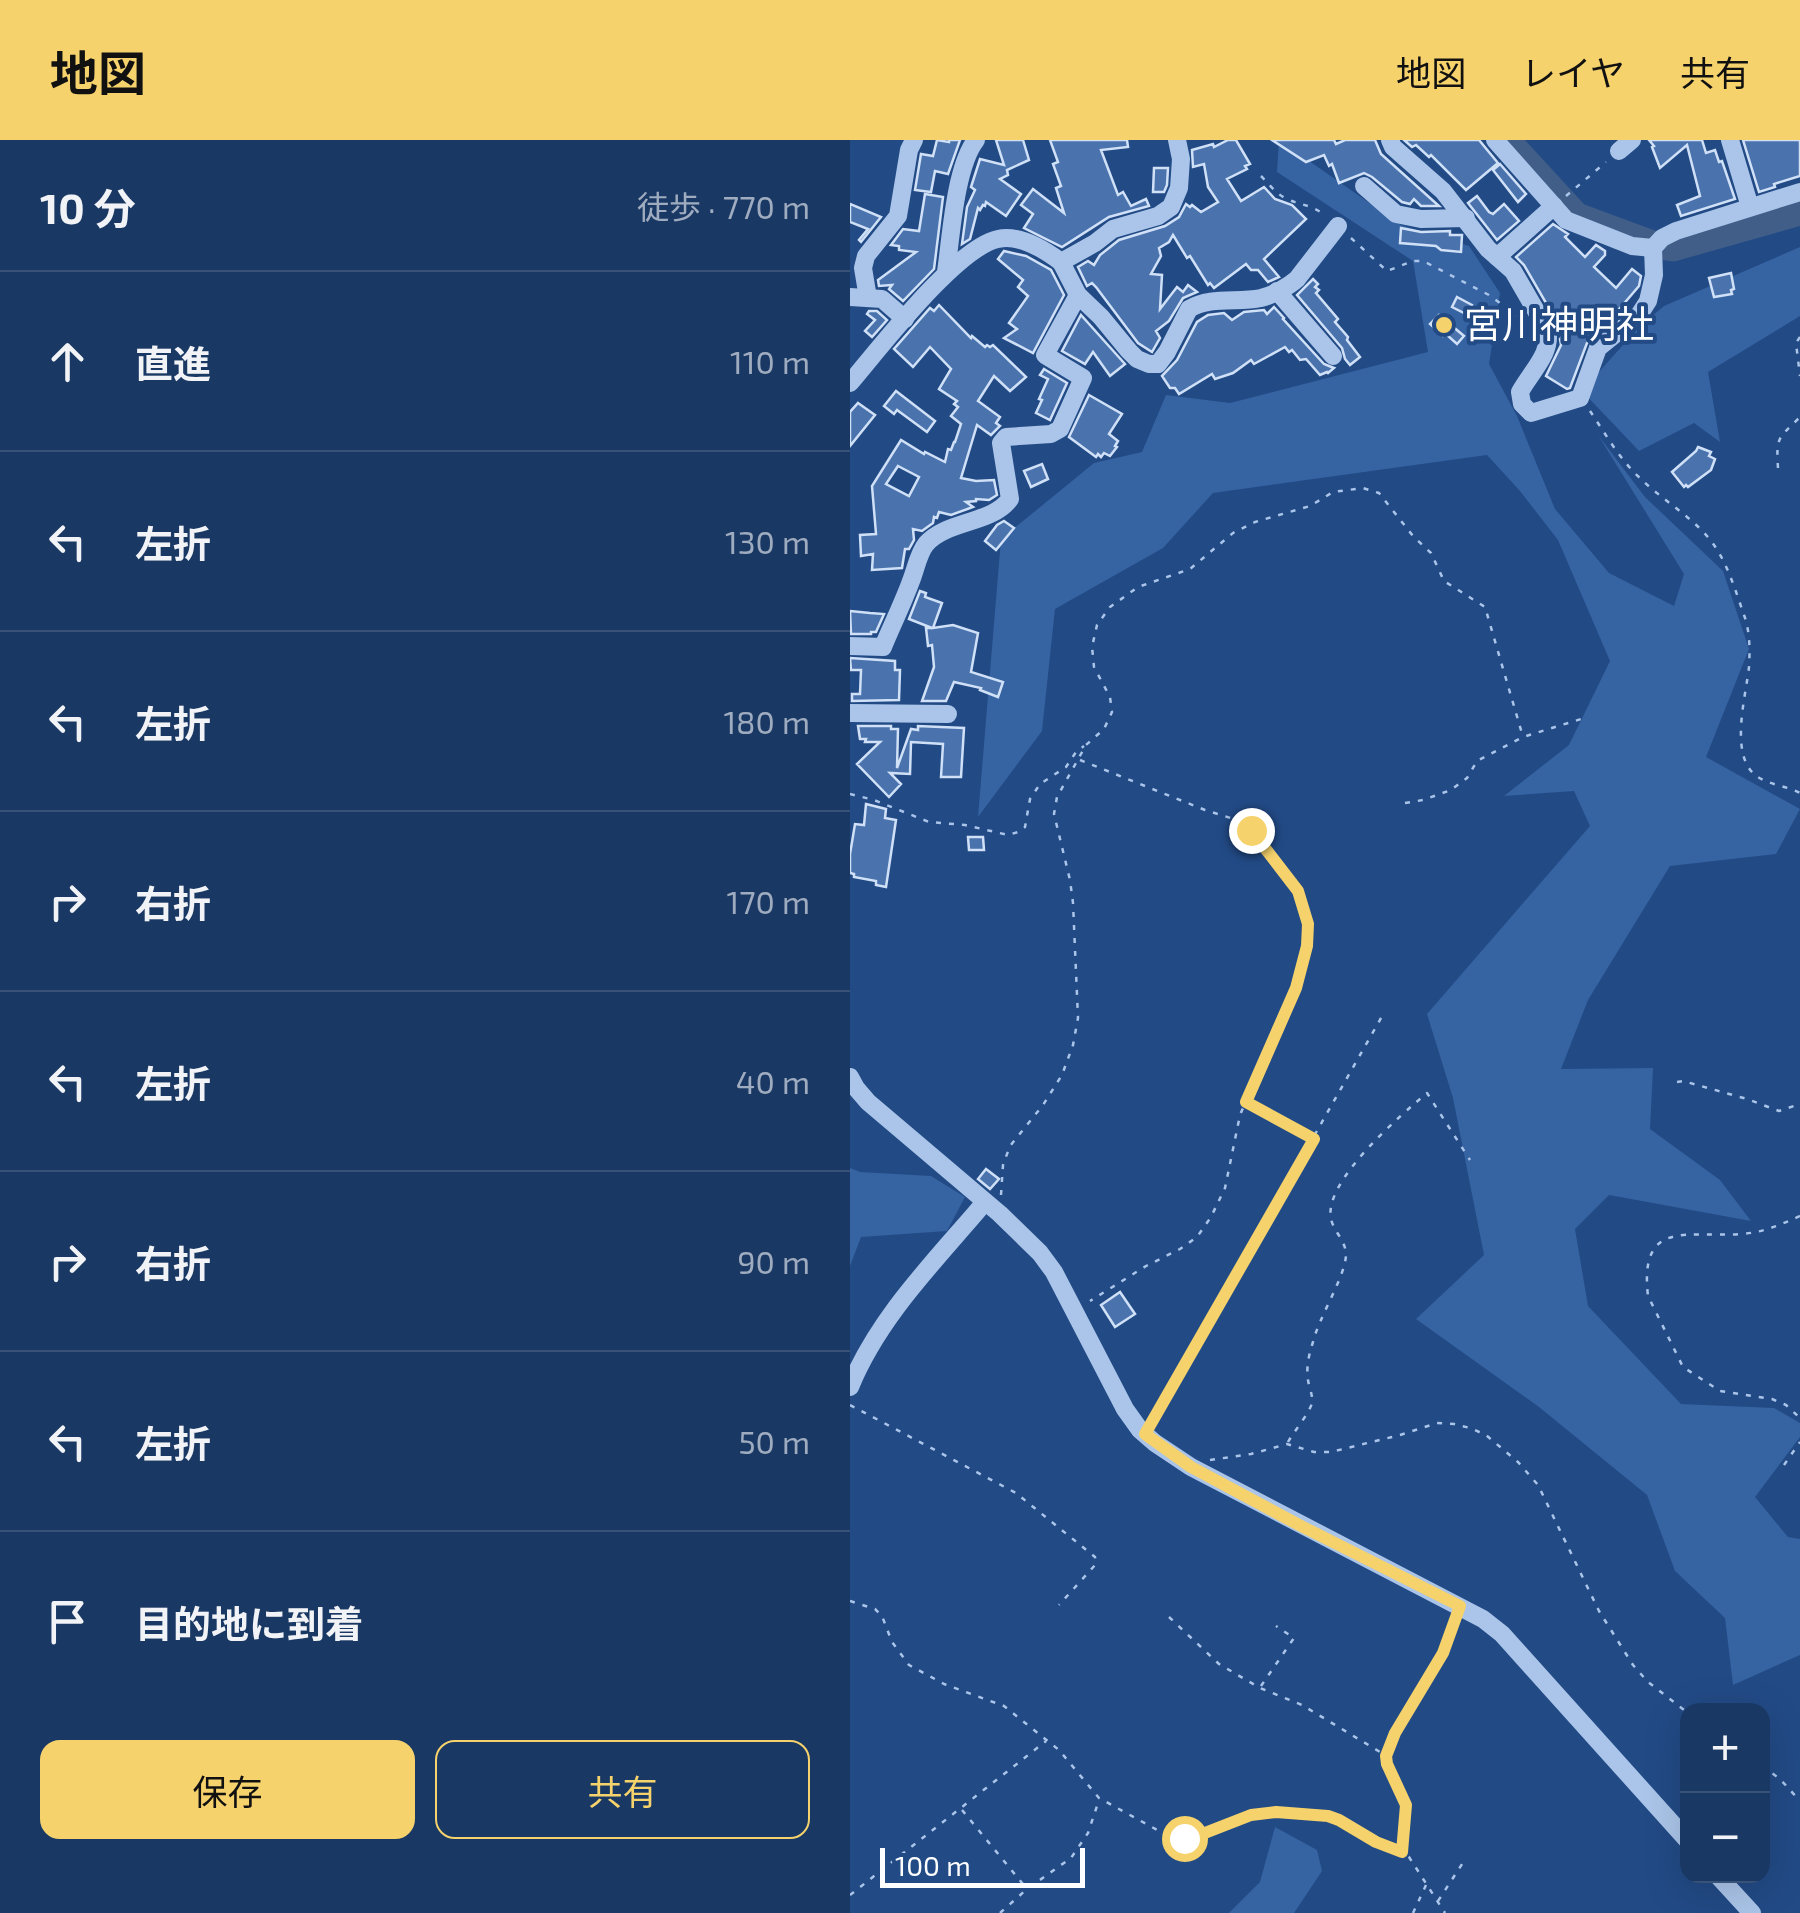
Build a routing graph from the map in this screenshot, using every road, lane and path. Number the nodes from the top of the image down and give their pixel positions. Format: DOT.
graph roads {
  1 [pos="914,140"];
  2 [pos="1177,140"];
  3 [pos="1390,140"];
  4 [pos="1495,140"];
  5 [pos="1730,140"];
  6 [pos="973,141"];
  7 [pos="1625,144"];
  8 [pos="1261,176"];
  9 [pos="1364,186"];
  10 [pos="1800,192"];
  11 [pos="1560,201"];
  12 [pos="1750,207"];
  13 [pos="1466,218"];
  14 [pos="1338,226"];
  15 [pos="1656,245"];
  16 [pos="1497,256"];
  17 [pos="1062,262"];
  18 [pos="946,273"];
  19 [pos="1277,291"];
  20 [pos="1078,295"];
  21 [pos="859,297"];
  22 [pos="904,319"];
  23 [pos="1543,322"];
  24 [pos="1800,336"];
  25 [pos="1333,356"];
  26 [pos="1800,376"];
  27 [pos="850,383"];
  28 [pos="1580,398"];
  29 [pos="1800,417"];
  30 [pos="1778,468"];
  31 [pos="850,646"];
  32 [pos="850,712"];
  33 [pos="948,714"];
  34 [pos="1581,719"];
  35 [pos="1523,737"];
  36 [pos="1086,745"];
  37 [pos="1079,760"];
  38 [pos="850,794"];
  39 [pos="1800,794"];
  40 [pos="1405,803"];
  41 [pos="1385,1011"];
  42 [pos="850,1077"];
  43 [pos="1677,1082"];
  44 [pos="1246,1102"];
  45 [pos="1800,1104"];
  46 [pos="1314,1139"];
  47 [pos="1470,1160"];
  48 [pos="993,1208"];
  49 [pos="1800,1216"];
  50 [pos="1075,1311"];
  51 [pos="850,1387"];
  52 [pos="850,1405"];
  53 [pos="1800,1418"];
  54 [pos="1145,1434"];
  55 [pos="1800,1442"];
  56 [pos="1287,1444"];
  57 [pos="1784,1465"];
  58 [pos="1191,1467"];
  59 [pos="850,1600"];
  60 [pos="1059,1605"];
  61 [pos="1460,1606"];
  62 [pos="1168,1617"];
  63 [pos="1276,1626"];
  64 [pos="1260,1688"];
  65 [pos="1680,1707"];
  66 [pos="1047,1740"];
  67 [pos="1386,1756"];
  68 [pos="1770,1772"];
  69 [pos="1099,1798"];
  70 [pos="1800,1801"];
  71 [pos="961,1809"];
  72 [pos="1680,1832"];
  73 [pos="1402,1852"];
  74 [pos="1466,1858"];
  75 [pos="1426,1883"];
  76 [pos="1724,1883"];
  77 [pos="1026,1889"];
  78 [pos="850,1895"];
  79 [pos="1437,1902"];
  80 [pos="1000,1913"];
  81 [pos="1414,1913"];
  82 [pos="1445,1913"];
  83 [pos="1752,1913"];
  1 -- 21 [label="street"];
  2 -- 17 [label="street"];
  3 -- 13 [label="street"];
  4 -- 11 [label="street"];
  5 -- 12 [label="street"];
  6 -- 18 [label="street"];
  7 -- 11 [label="path"];
  8 -- 14 [label="path"];
  9 -- 13 [label="street"];
  10 -- 12 [label="street"];
  11 -- 15 [label="street"];
  11 -- 16 [label="street"];
  12 -- 15 [label="street"];
  13 -- 16 [label="street"];
  14 -- 19 [label="street"];
  14 -- 23 [label="path"];
  15 -- 28 [label="street"];
  16 -- 23 [label="street"];
  17 -- 18 [label="street"];
  17 -- 20 [label="street"];
  18 -- 22 [label="street"];
  19 -- 20 [label="street"];
  19 -- 25 [label="street"];
  20 -- 31 [label="street"];
  21 -- 22 [label="street"];
  22 -- 27 [label="street"];
  23 -- 28 [label="street"];
  24 -- 26 [label="path"];
  28 -- 39 [label="path"];
  29 -- 30 [label="path"];
  32 -- 33 [label="street"];
  34 -- 35 [label="path"];
  35 -- 36 [label="path"];
  35 -- 40 [label="path"];
  36 -- 37 [label="path"];
  36 -- 38 [label="path"];
  37 -- 44 [label="path"];
  37 -- 48 [label="path"];
  41 -- 46 [label="path"];
  42 -- 48 [label="street"];
  43 -- 45 [label="path"];
  44 -- 46 [label="path"];
  44 -- 50 [label="path"];
  46 -- 54 [label="path"];
  47 -- 56 [label="path"];
  48 -- 50 [label="street"];
  48 -- 51 [label="street"];
  49 -- 53 [label="path"];
  50 -- 54 [label="street"];
  52 -- 60 [label="path"];
  54 -- 58 [label="street"];
  55 -- 57 [label="path"];
  56 -- 58 [label="path"];
  56 -- 65 [label="path"];
  58 -- 61 [label="street"];
  59 -- 66 [label="path"];
  61 -- 67 [label="path"];
  61 -- 72 [label="street"];
  62 -- 64 [label="path"];
  63 -- 64 [label="path"];
  64 -- 67 [label="path"];
  66 -- 69 [label="path"];
  66 -- 71 [label="path"];
  67 -- 73 [label="path"];
  68 -- 70 [label="path"];
  69 -- 73 [label="path"];
  69 -- 77 [label="path"];
  71 -- 77 [label="path"];
  71 -- 78 [label="path"];
  73 -- 75 [label="path"];
  74 -- 79 [label="path"];
  75 -- 79 [label="path"];
  75 -- 81 [label="path"];
  76 -- 83 [label="street"];
  77 -- 80 [label="path"];
  79 -- 82 [label="path"];
}
